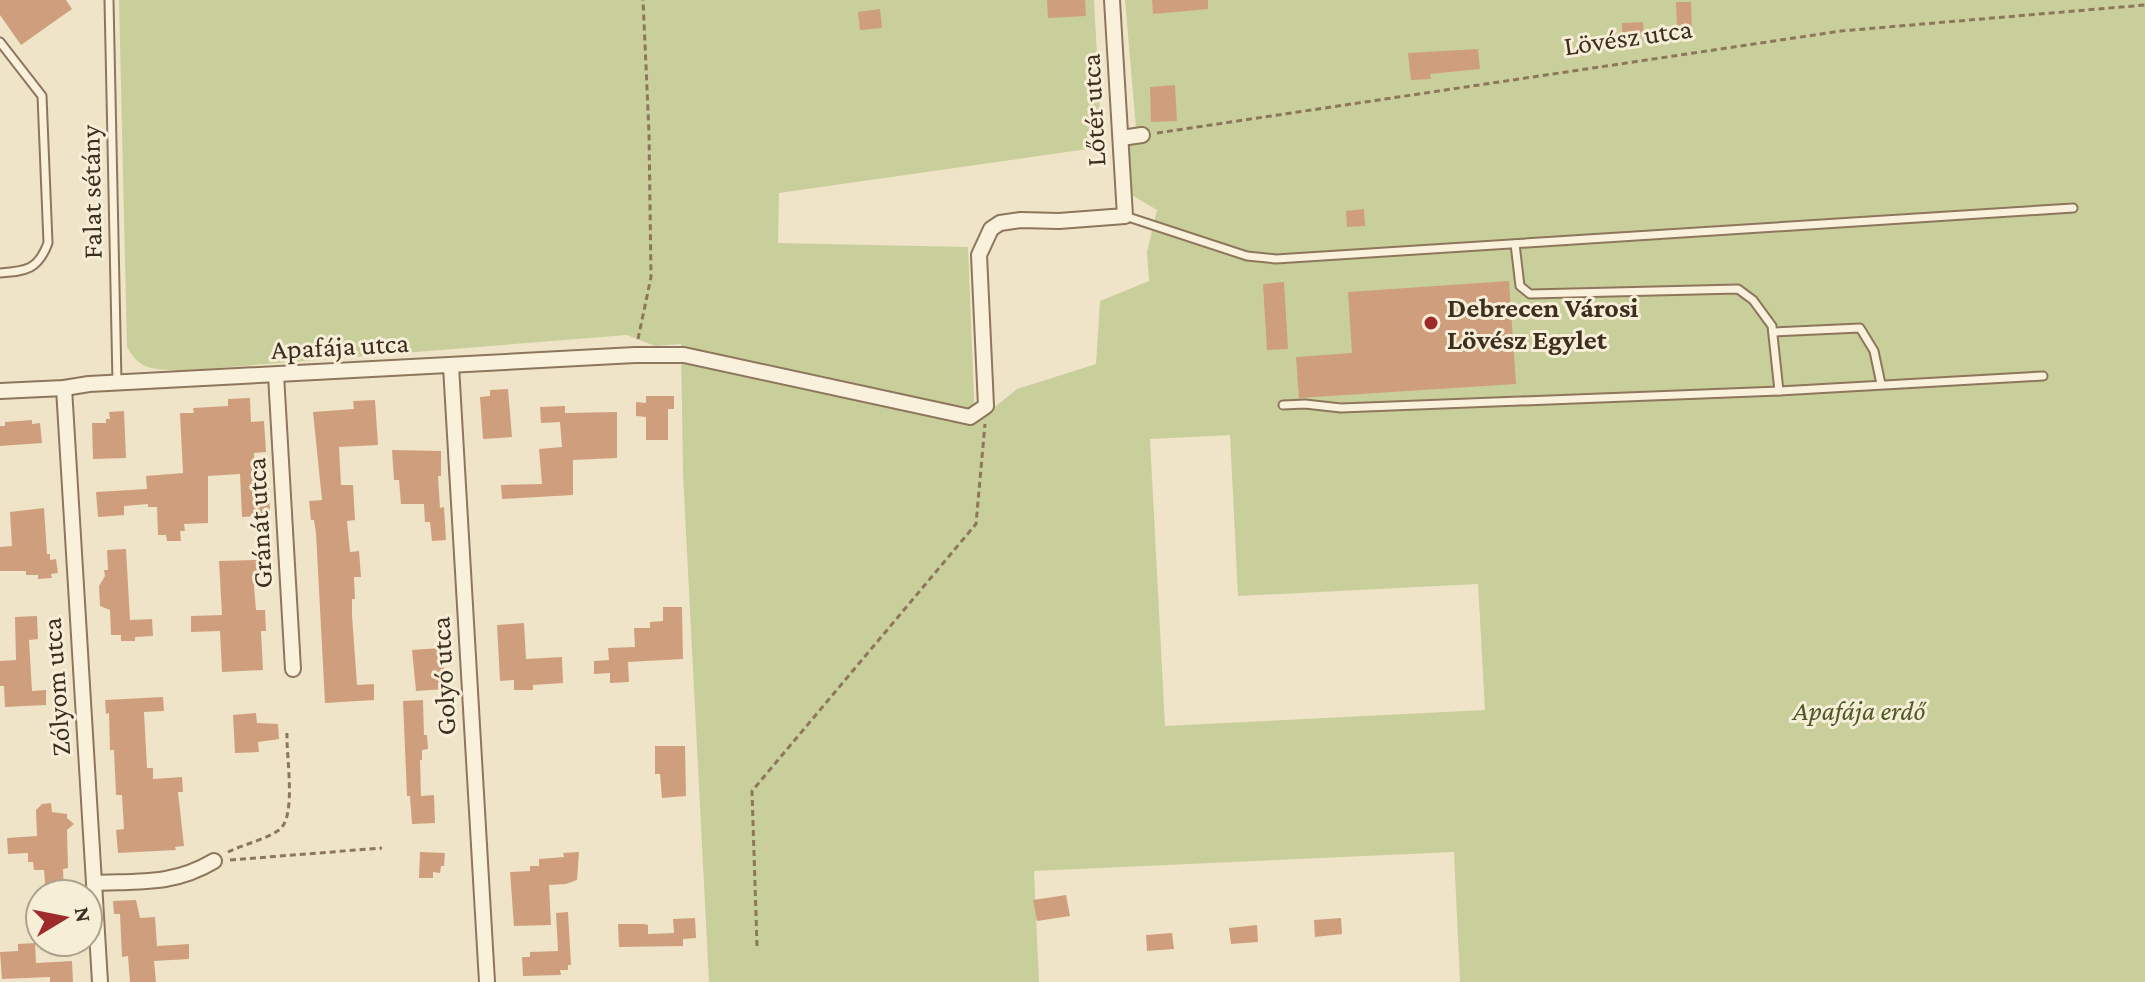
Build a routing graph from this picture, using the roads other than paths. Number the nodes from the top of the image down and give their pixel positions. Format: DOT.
graph roads {
  1 [pos="109,0"];
  2 [pos="1112,0"];
  3 [pos="0,42"];
  4 [pos="1142,135"];
  5 [pos="1121,138"];
  6 [pos="2073,208"];
  7 [pos="1125,216"];
  8 [pos="1515,244"];
  9 [pos="0,273"];
  10 [pos="1773,332"];
  11 [pos="451,366"];
  12 [pos="276,375"];
  13 [pos="2043,376"];
  14 [pos="117,382"];
  15 [pos="1881,384"];
  16 [pos="64,388"];
  17 [pos="0,391"];
  18 [pos="1779,391"];
  19 [pos="1283,405"];
  20 [pos="293,669"];
  21 [pos="214,861"];
  22 [pos="94,878"];
  23 [pos="104,882"];
  24 [pos="99,958"];
  25 [pos="100,982"];
  26 [pos="487,982"];
  1 -- 14 [label="lane, Falat sétány"];
  2 -- 5 [label="street, Lőtér utca"];
  3 -- 9 [label="lane"];
  4 -- 5 [label="street"];
  5 -- 7 [label="street, Lőtér utca"];
  6 -- 8 [label="lane"];
  7 -- 8 [label="lane"];
  7 -- 11 [label="street, Apafája utca"];
  8 -- 10 [label="lane"];
  10 -- 15 [label="lane"];
  10 -- 18 [label="lane"];
  11 -- 12 [label="street, Apafája utca"];
  11 -- 26 [label="street, Golyó utca"];
  12 -- 14 [label="street, Apafája utca"];
  12 -- 20 [label="street, Gránát utca"];
  13 -- 15 [label="lane"];
  14 -- 16 [label="street, Apafája utca"];
  15 -- 18 [label="lane"];
  16 -- 17 [label="street, Apafája utca"];
  16 -- 22 [label="street, Zólyom utca"];
  18 -- 19 [label="lane"];
  21 -- 23 [label="street"];
  24 -- 25 [label="street, Zólyom utca"];
}
